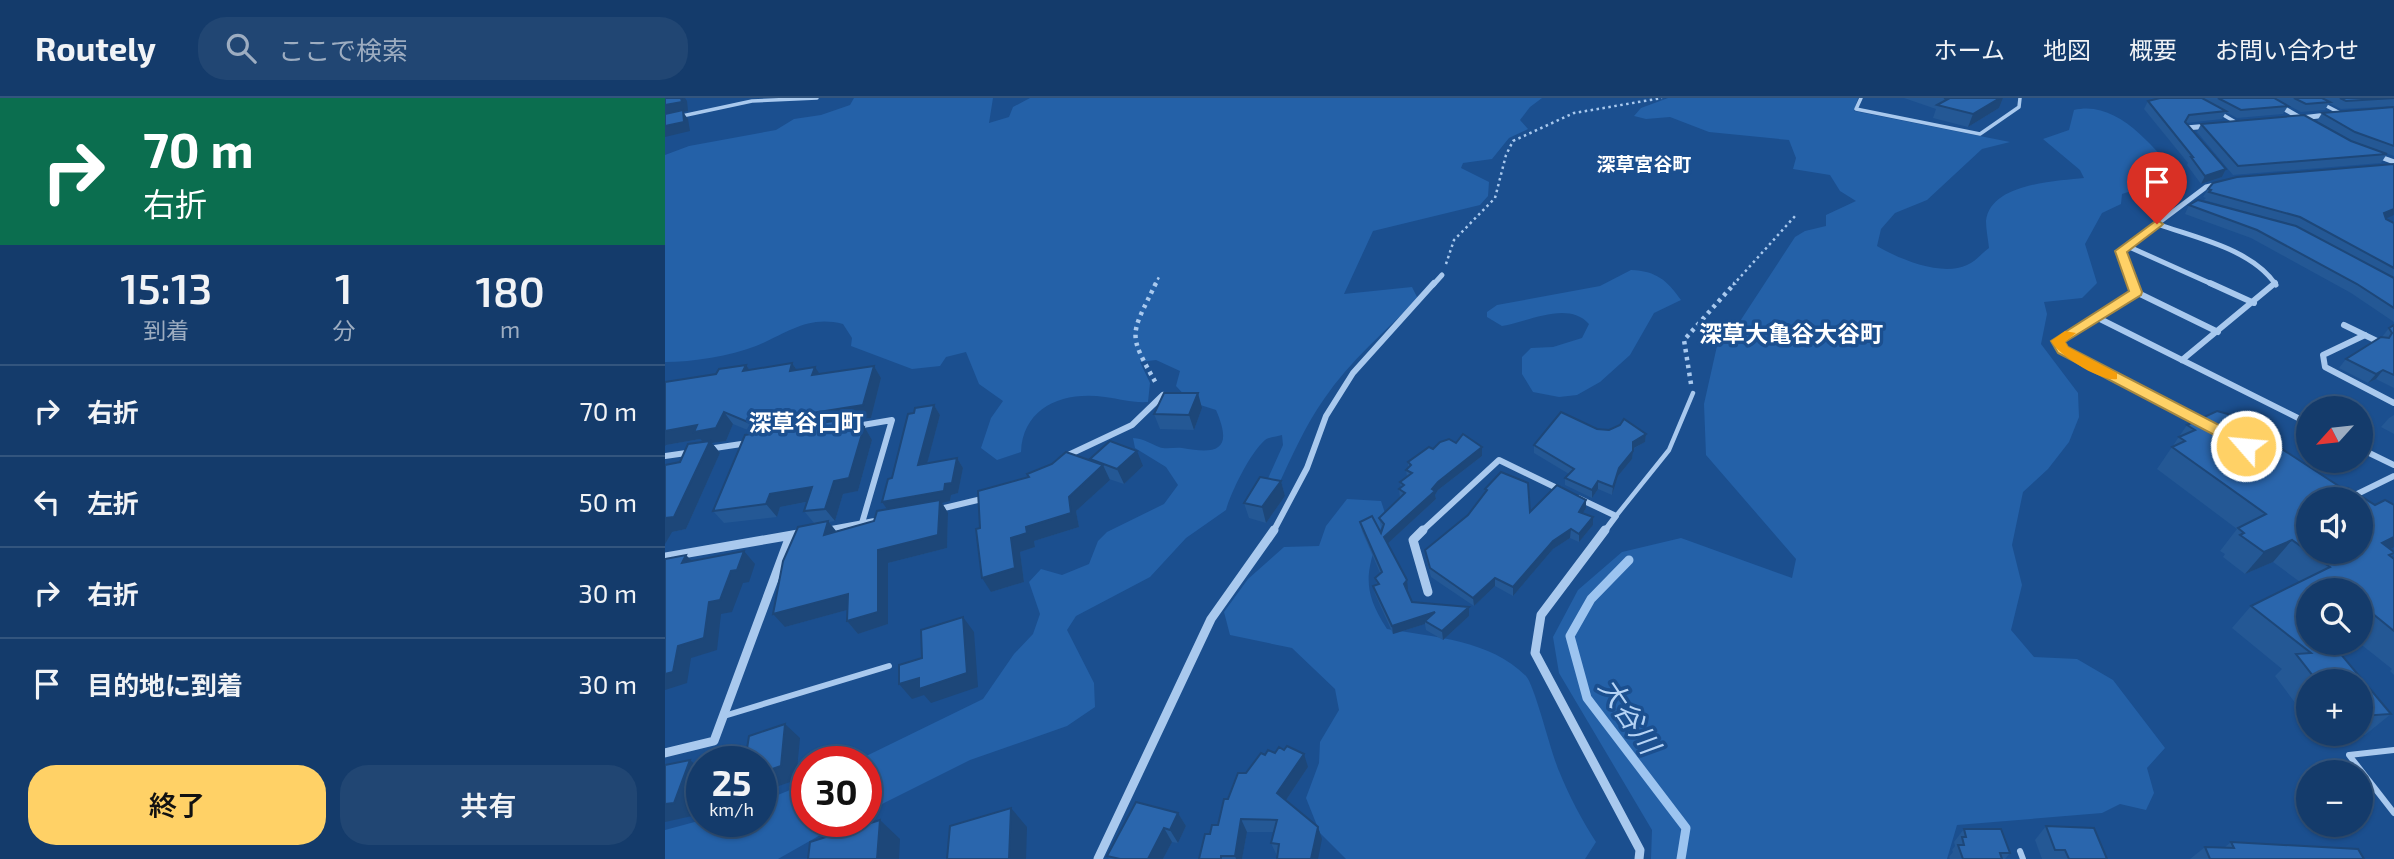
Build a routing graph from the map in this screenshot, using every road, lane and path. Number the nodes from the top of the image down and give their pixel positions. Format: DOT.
graph roads {
  1 [pos="817,98"];
  2 [pos="1662,98"];
  3 [pos="1861,98"];
  4 [pos="2019,98"];
  5 [pos="2266,98"];
  6 [pos="2311,98"];
  7 [pos="2215,111"];
  8 [pos="2355,112"];
  9 [pos="2342,114"];
  10 [pos="681,116"];
  11 [pos="2300,118"];
  12 [pos="2287,119"];
  13 [pos="2250,122"];
  14 [pos="2237,123"];
  15 [pos="2224,124"];
  16 [pos="2212,125"];
  17 [pos="2312,125"];
  18 [pos="2195,138"];
  19 [pos="2371,153"];
  20 [pos="2394,162"];
  21 [pos="2384,167"];
  22 [pos="2394,167"];
  23 [pos="2231,180"];
  24 [pos="2187,201"];
  25 [pos="2199,204"];
  26 [pos="1796,215"];
  27 [pos="2157,224"];
  28 [pos="2127,246"];
  29 [pos="1442,275"];
  30 [pos="1159,277"];
  31 [pos="2136,292"];
  32 [pos="2254,303"];
  33 [pos="2096,317"];
  34 [pos="2344,325"];
  35 [pos="2218,332"];
  36 [pos="2365,335"];
  37 [pos="2379,342"];
  38 [pos="2182,360"];
  39 [pos="1693,393"];
  40 [pos="1163,395"];
  41 [pos="2394,403"];
  42 [pos="2296,417"];
  43 [pos="2209,426"];
  44 [pos="852,427"];
  45 [pos="758,441"];
  46 [pos="2373,455"];
  47 [pos="665,456"];
  48 [pos="1059,460"];
  49 [pos="2394,465"];
  50 [pos="2394,476"];
  51 [pos="2372,487"];
  52 [pos="992,497"];
  53 [pos="924,512"];
  54 [pos="1616,516"];
  55 [pos="887,519"];
  56 [pos="862,523"];
  57 [pos="790,536"];
  58 [pos="665,557"];
  59 [pos="1428,592"];
  60 [pos="888,666"];
  61 [pos="723,716"];
  62 [pos="2394,750"];
  63 [pos="665,752"];
  64 [pos="2394,813"];
  65 [pos="1098,859"];
  66 [pos="1639,859"];
  1 -- 10 [label="lane"];
  2 -- 29 [label="path"];
  3 -- 4 [label="lane"];
  5 -- 11 [label="street"];
  6 -- 9 [label="lane"];
  7 -- 14 [label="lane"];
  8 -- 9 [label="street"];
  9 -- 11 [label="street"];
  11 -- 12 [label="street"];
  11 -- 17 [label="street"];
  13 -- 14 [label="street"];
  14 -- 15 [label="street"];
  16 -- 18 [label="street"];
  19 -- 20 [label="street"];
  21 -- 22 [label="street"];
  23 -- 24 [label="street"];
  24 -- 25 [label="street"];
  24 -- 27 [label="street"];
  26 -- 39 [label="path"];
  27 -- 28 [label="street"];
  27 -- 32 [label="street"];
  28 -- 31 [label="street"];
  28 -- 32 [label="street"];
  29 -- 65 [label="street"];
  30 -- 40 [label="path"];
  31 -- 33 [label="street"];
  31 -- 35 [label="street"];
  32 -- 35 [label="street"];
  33 -- 38 [label="street"];
  33 -- 43 [label="street"];
  34 -- 36 [label="street"];
  35 -- 38 [label="street"];
  36 -- 37 [label="street"];
  36 -- 41 [label="street"];
  38 -- 42 [label="street"];
  39 -- 54 [label="lane"];
  40 -- 48 [label="street"];
  44 -- 56 [label="street"];
  45 -- 47 [label="street"];
  46 -- 49 [label="street"];
  50 -- 51 [label="street"];
  52 -- 53 [label="street"];
  54 -- 59 [label="street"];
  54 -- 66 [label="street"];
  55 -- 56 [label="street"];
  56 -- 57 [label="street"];
  57 -- 58 [label="street"];
  57 -- 61 [label="street"];
  60 -- 61 [label="lane"];
  61 -- 63 [label="street"];
  62 -- 64 [label="lane"];
}
